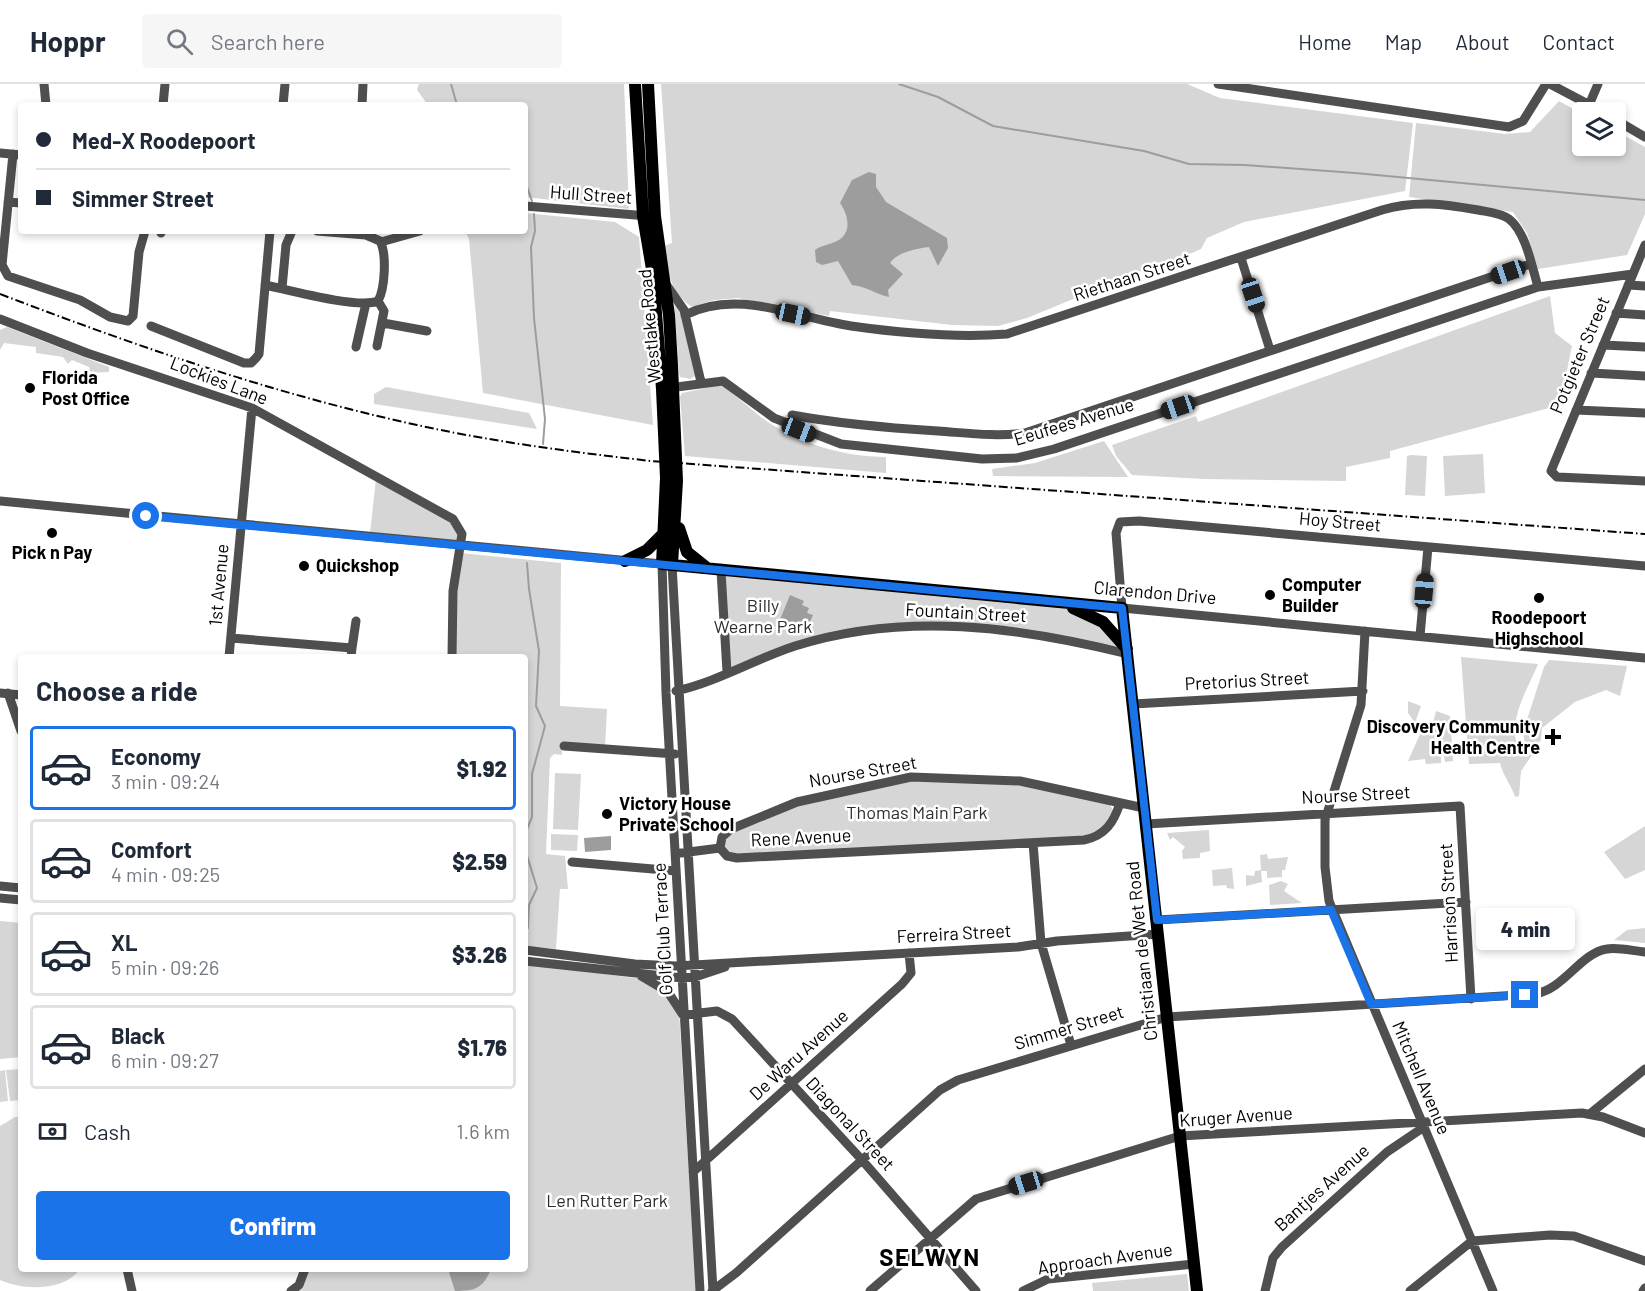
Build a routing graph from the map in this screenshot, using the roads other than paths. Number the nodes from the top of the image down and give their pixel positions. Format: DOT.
graph roads {
  1 [pos="44,84"];
  2 [pos="165,84"];
  3 [pos="285,84"];
  4 [pos="363,84"];
  5 [pos="635,84"];
  6 [pos="648,84"];
  7 [pos="1548,84"];
  8 [pos="1598,84"];
  9 [pos="1225,85"];
  10 [pos="46,102"];
  11 [pos="163,102"];
  12 [pos="283,102"];
  13 [pos="362,102"];
  14 [pos="1583,102"];
  15 [pos="1590,102"];
  16 [pos="1626,126"];
  17 [pos="1645,137"];
  18 [pos="0,153"];
  19 [pos="17,154"];
  20 [pos="8,202"];
  21 [pos="18,203"];
  22 [pos="528,206"];
  23 [pos="649,216"];
  24 [pos="144,234"];
  25 [pos="270,234"];
  26 [pos="291,234"];
  27 [pos="351,234"];
  28 [pos="409,234"];
  29 [pos="381,242"];
  30 [pos="1645,244"];
  31 [pos="1241,258"];
  32 [pos="1530,264"];
  33 [pos="1633,273"];
  34 [pos="666,284"];
  35 [pos="265,285"];
  36 [pos="1628,285"];
  37 [pos="1645,286"];
  38 [pos="1538,287"];
  39 [pos="282,288"];
  40 [pos="378,301"];
  41 [pos="366,303"];
  42 [pos="1616,314"];
  43 [pos="685,315"];
  44 [pos="1645,315"];
  45 [pos="0,319"];
  46 [pos="383,323"];
  47 [pos="151,326"];
  48 [pos="427,331"];
  49 [pos="377,345"];
  50 [pos="1603,345"];
  51 [pos="356,347"];
  52 [pos="1645,347"];
  53 [pos="1270,350"];
  54 [pos="1591,373"];
  55 [pos="1645,376"];
  56 [pos="701,382"];
  57 [pos="667,388"];
  58 [pos="252,408"];
  59 [pos="1576,410"];
  60 [pos="1645,413"];
  61 [pos="792,415"];
  62 [pos="1645,481"];
  63 [pos="0,501"];
  64 [pos="676,515"];
  65 [pos="241,525"];
  66 [pos="663,534"];
  67 [pos="459,546"];
  68 [pos="1428,547"];
  69 [pos="625,561"];
  70 [pos="667,565"];
  71 [pos="1645,566"];
  72 [pos="716,570"];
  73 [pos="1047,601"];
  74 [pos="1122,608"];
  75 [pos="356,621"];
  76 [pos="1365,631"];
  77 [pos="1420,636"];
  78 [pos="231,638"];
  79 [pos="352,652"];
  80 [pos="1128,652"];
  81 [pos="229,654"];
  82 [pos="452,654"];
  83 [pos="1645,658"];
  84 [pos="727,672"];
  85 [pos="679,691"];
  86 [pos="1363,691"];
  87 [pos="4,693"];
  88 [pos="666,693"];
  89 [pos="1133,704"];
  90 [pos="18,724"];
  91 [pos="564,746"];
  92 [pos="670,754"];
  93 [pos="683,755"];
  94 [pos="1120,803"];
  95 [pos="1460,806"];
  96 [pos="1144,808"];
  97 [pos="1327,813"];
  98 [pos="1146,824"];
  99 [pos="1033,843"];
  100 [pos="720,848"];
  101 [pos="688,852"];
  102 [pos="675,853"];
  103 [pos="572,862"];
  104 [pos="676,871"];
  105 [pos="0,886"];
  106 [pos="18,888"];
  107 [pos="0,898"];
  108 [pos="18,900"];
  109 [pos="1466,902"];
  110 [pos="1331,910"];
  111 [pos="1157,920"];
  112 [pos="1158,934"];
  113 [pos="1041,943"];
  114 [pos="529,950"];
  115 [pos="1645,952"];
  116 [pos="909,953"];
  117 [pos="530,962"];
  118 [pos="751,962"];
  119 [pos="694,965"];
  120 [pos="681,966"];
  121 [pos="641,976"];
  122 [pos="695,977"];
  123 [pos="682,978"];
  124 [pos="1471,999"];
  125 [pos="1371,1004"];
  126 [pos="697,1014"];
  127 [pos="683,1015"];
  128 [pos="1167,1017"];
  129 [pos="1071,1045"];
  130 [pos="1645,1069"];
  131 [pos="791,1085"];
  132 [pos="1591,1113"];
  133 [pos="1423,1124"];
  134 [pos="1645,1133"];
  135 [pos="1180,1136"];
  136 [pos="862,1160"];
  137 [pos="706,1161"];
  138 [pos="693,1172"];
  139 [pos="928,1238"];
  140 [pos="1472,1241"];
  141 [pos="1645,1262"];
  142 [pos="1194,1263"];
  143 [pos="128,1272"];
  144 [pos="305,1272"];
  145 [pos="302,1288"];
  146 [pos="132,1291"];
  147 [pos="291,1291"];
  148 [pos="700,1291"];
  149 [pos="712,1291"];
  150 [pos="870,1291"];
  151 [pos="976,1291"];
  152 [pos="1023,1291"];
  153 [pos="1197,1291"];
  154 [pos="1265,1291"];
  155 [pos="1410,1291"];
  156 [pos="1493,1291"];
  1 -- 10 [label="street"];
  2 -- 11 [label="street"];
  3 -- 12 [label="street"];
  4 -- 13 [label="street"];
  5 -- 23 [label="main road, Westlake Road"];
  6 -- 23 [label="main road, Westlake Road"];
  7 -- 9 [label="street"];
  7 -- 14 [label="street"];
  8 -- 15 [label="street"];
  16 -- 17 [label="street"];
  18 -- 19 [label="street"];
  19 -- 20 [label="street"];
  20 -- 21 [label="street"];
  20 -- 24 [label="street"];
  22 -- 23 [label="street, Hull Street"];
  23 -- 34 [label="main road, Westlake Road"];
  23 -- 57 [label="main road, Westlake Road"];
  25 -- 35 [label="street"];
  26 -- 39 [label="street"];
  27 -- 29 [label="street"];
  28 -- 29 [label="street"];
  29 -- 40 [label="street"];
  30 -- 33 [label="street, Potgieter Street"];
  31 -- 32 [label="street, Riethaan Street"];
  31 -- 43 [label="street, Riethaan Street"];
  31 -- 53 [label="street"];
  32 -- 38 [label="street, Riethaan Street"];
  32 -- 53 [label="street, Eeufees Avenue"];
  33 -- 36 [label="street, Potgieter Street"];
  33 -- 38 [label="street, Eeufees Avenue"];
  34 -- 43 [label="street"];
  34 -- 57 [label="main road, Westlake Road"];
  35 -- 39 [label="street"];
  35 -- 47 [label="street"];
  36 -- 37 [label="street"];
  36 -- 42 [label="street, Potgieter Street"];
  38 -- 56 [label="street, Eeufees Avenue"];
  39 -- 41 [label="street"];
  40 -- 41 [label="street"];
  40 -- 46 [label="street"];
  41 -- 51 [label="street"];
  42 -- 44 [label="street"];
  42 -- 50 [label="street, Potgieter Street"];
  43 -- 56 [label="street"];
  45 -- 58 [label="street, Lockies Lane"];
  46 -- 48 [label="street"];
  46 -- 49 [label="street"];
  50 -- 52 [label="street"];
  50 -- 54 [label="street, Potgieter Street"];
  53 -- 61 [label="street, Eeufees Avenue"];
  54 -- 55 [label="street"];
  54 -- 59 [label="street, Potgieter Street"];
  56 -- 57 [label="street, Eeufees Avenue"];
  57 -- 64 [label="main road, Westlake Road"];
  57 -- 66 [label="main road, Westlake Road"];
  58 -- 65 [label="street, 1st Avenue"];
  58 -- 67 [label="street, Lockies Lane"];
  59 -- 60 [label="street"];
  59 -- 62 [label="street, Potgieter Street"];
  63 -- 65 [label="street"];
  64 -- 70 [label="main road, Westlake Road"];
  64 -- 72 [label="main road"];
  65 -- 67 [label="street"];
  65 -- 78 [label="street, 1st Avenue"];
  66 -- 69 [label="main road"];
  66 -- 70 [label="main road, Westlake Road"];
  67 -- 69 [label="street"];
  67 -- 82 [label="street"];
  68 -- 71 [label="street, Hoy Street"];
  68 -- 74 [label="street, Hoy Street"];
  68 -- 77 [label="street"];
  69 -- 70 [label="street"];
  70 -- 72 [label="main road, Clarendon Drive"];
  70 -- 85 [label="street, Golf Club Terrace"];
  70 -- 88 [label="street, Golf Club Terrace"];
  72 -- 73 [label="main road, Clarendon Drive"];
  72 -- 84 [label="street"];
  73 -- 74 [label="main road, Clarendon Drive"];
  73 -- 80 [label="main road"];
  74 -- 76 [label="street, Clarendon Drive"];
  74 -- 80 [label="main road, Christiaan de Wet Road"];
  75 -- 79 [label="street"];
  76 -- 77 [label="street, Clarendon Drive"];
  76 -- 86 [label="street, Mitchell Avenue"];
  77 -- 83 [label="street, Clarendon Drive"];
  78 -- 79 [label="street"];
  78 -- 81 [label="street, 1st Avenue"];
  80 -- 84 [label="street, Fountain Street"];
  80 -- 89 [label="main road, Christiaan de Wet Road"];
  84 -- 85 [label="street, Fountain Street"];
  85 -- 88 [label="street, Fountain Street"];
  85 -- 93 [label="street, Golf Club Terrace"];
  86 -- 89 [label="street, Pretorius Street"];
  86 -- 97 [label="street, Mitchell Avenue"];
  87 -- 90 [label="street"];
  88 -- 92 [label="street, Golf Club Terrace"];
  89 -- 96 [label="main road, Christiaan de Wet Road"];
  91 -- 92 [label="street"];
  92 -- 93 [label="street"];
  92 -- 102 [label="street, Golf Club Terrace"];
  93 -- 101 [label="street, Golf Club Terrace"];
  94 -- 96 [label="street, Nourse Street"];
  94 -- 99 [label="street, Rene Avenue"];
  94 -- 100 [label="street, Nourse Street"];
  95 -- 97 [label="street, Nourse Street"];
  95 -- 109 [label="street, Harrison Street"];
  96 -- 98 [label="main road, Christiaan de Wet Road"];
  97 -- 98 [label="street, Nourse Street"];
  97 -- 110 [label="street, Mitchell Avenue"];
  98 -- 111 [label="main road, Christiaan de Wet Road"];
  99 -- 100 [label="street, Rene Avenue"];
  99 -- 113 [label="street"];
  100 -- 101 [label="street"];
  101 -- 102 [label="street"];
  101 -- 119 [label="street, Golf Club Terrace"];
  102 -- 104 [label="street, Golf Club Terrace"];
  103 -- 104 [label="street"];
  104 -- 120 [label="street, Golf Club Terrace"];
  105 -- 106 [label="street"];
  107 -- 108 [label="street"];
  109 -- 110 [label="street"];
  109 -- 124 [label="street, Harrison Street"];
  110 -- 111 [label="street"];
  110 -- 125 [label="street, Mitchell Avenue"];
  111 -- 112 [label="main road, Christiaan de Wet Road"];
  112 -- 113 [label="street, Ferreira Street"];
  112 -- 128 [label="main road, Christiaan de Wet Road"];
  113 -- 116 [label="street, Ferreira Street"];
  113 -- 129 [label="street"];
  114 -- 120 [label="street, Ferreira Street"];
  115 -- 124 [label="street, Simmer Street"];
  116 -- 118 [label="street, Ferreira Street"];
  116 -- 131 [label="street, De Waru Avenue"];
  117 -- 121 [label="street, Ferreira Street"];
  118 -- 119 [label="street, Ferreira Street"];
  118 -- 122 [label="street, Ferreira Street"];
  119 -- 120 [label="street, Ferreira Street"];
  119 -- 122 [label="street, Golf Club Terrace"];
  120 -- 123 [label="street, Golf Club Terrace"];
  121 -- 123 [label="street, Ferreira Street"];
  121 -- 127 [label="street"];
  122 -- 123 [label="street, Ferreira Street"];
  122 -- 126 [label="street, Golf Club Terrace"];
  123 -- 127 [label="street, Golf Club Terrace"];
  124 -- 125 [label="street, Simmer Street"];
  125 -- 128 [label="street, Simmer Street"];
  125 -- 133 [label="street, Mitchell Avenue"];
  126 -- 127 [label="street, Diagonal Street"];
  126 -- 131 [label="street, Diagonal Street"];
  126 -- 137 [label="street, Golf Club Terrace"];
  127 -- 138 [label="street, Golf Club Terrace"];
  128 -- 129 [label="street, Simmer Street"];
  128 -- 135 [label="main road, Christiaan de Wet Road"];
  129 -- 136 [label="street, Simmer Street"];
  130 -- 132 [label="street"];
  131 -- 136 [label="street, Diagonal Street"];
  131 -- 137 [label="street, De Waru Avenue"];
  132 -- 133 [label="street, Kruger Avenue"];
  132 -- 134 [label="street, Kruger Avenue"];
  133 -- 135 [label="street, Kruger Avenue"];
  133 -- 140 [label="street, Mitchell Avenue"];
  133 -- 154 [label="street, Bantjes Avenue"];
  135 -- 139 [label="street, Kruger Avenue"];
  135 -- 142 [label="main road, Christiaan de Wet Road"];
  136 -- 139 [label="street, Diagonal Street"];
  136 -- 149 [label="street, Simmer Street"];
  137 -- 138 [label="street, De Waru Avenue"];
  137 -- 149 [label="street, Golf Club Terrace"];
  138 -- 148 [label="street, Golf Club Terrace"];
  139 -- 150 [label="street, Kruger Avenue"];
  139 -- 151 [label="street, Diagonal Street"];
  140 -- 141 [label="street"];
  140 -- 155 [label="street"];
  140 -- 156 [label="street, Mitchell Avenue"];
  142 -- 152 [label="street, Approach Avenue"];
  142 -- 153 [label="main road, Christiaan de Wet Road"];
  143 -- 146 [label="street"];
  144 -- 145 [label="street"];
  145 -- 147 [label="street"];
}
